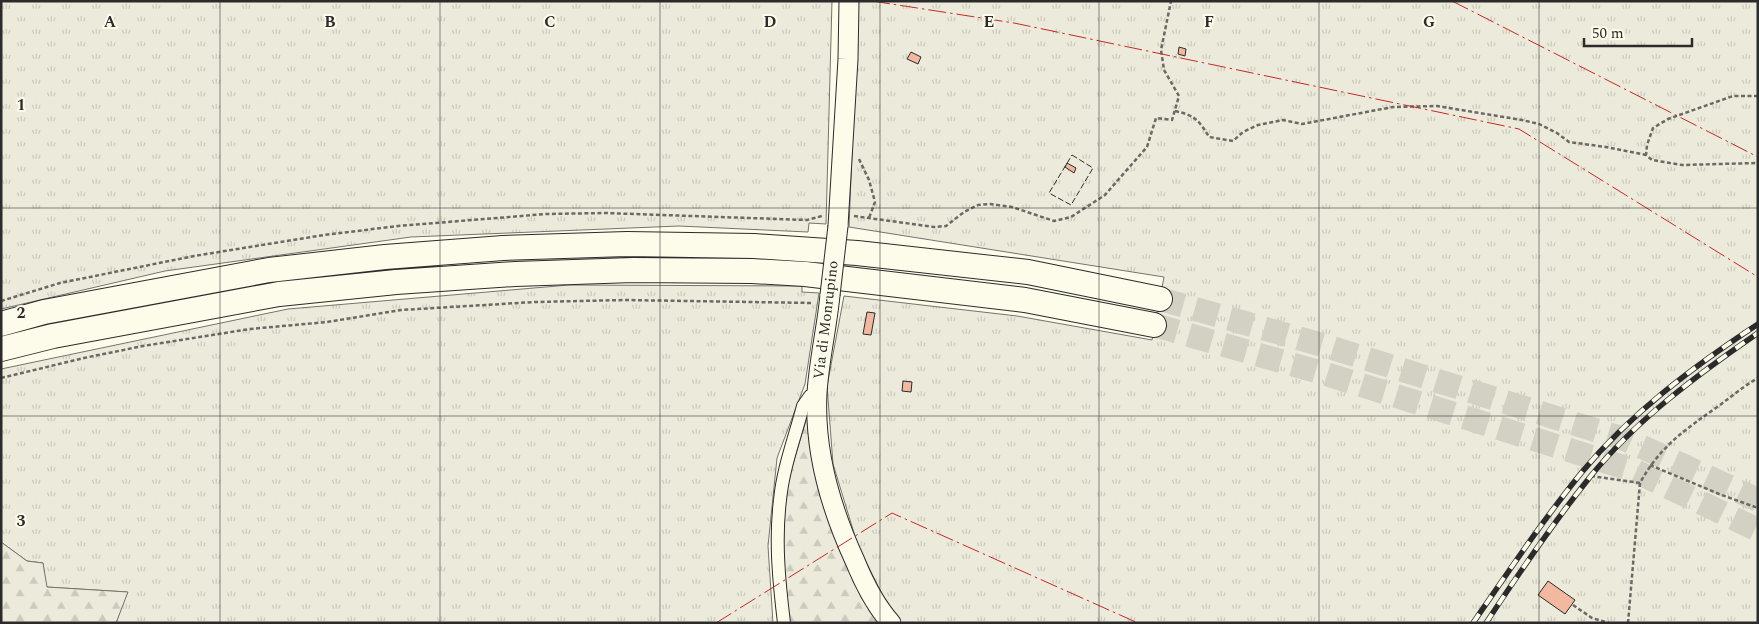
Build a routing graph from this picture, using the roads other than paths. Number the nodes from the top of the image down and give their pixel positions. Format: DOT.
graph roads {
  1 [pos="849,1"];
  2 [pos="1160,299"];
  3 [pos="1,324"];
  4 [pos="1154,325"];
  5 [pos="1,349"];
  6 [pos="817,393"];
  7 [pos="784,623"];
  8 [pos="891,623"];
  1 -- 6 [label="main road, Via di Monrupino, bridge"];
  2 -- 3 [label="highway"];
  4 -- 5 [label="highway"];
  6 -- 7 [label="street"];
  6 -- 8 [label="main road, Via di Monrupino"];
}
